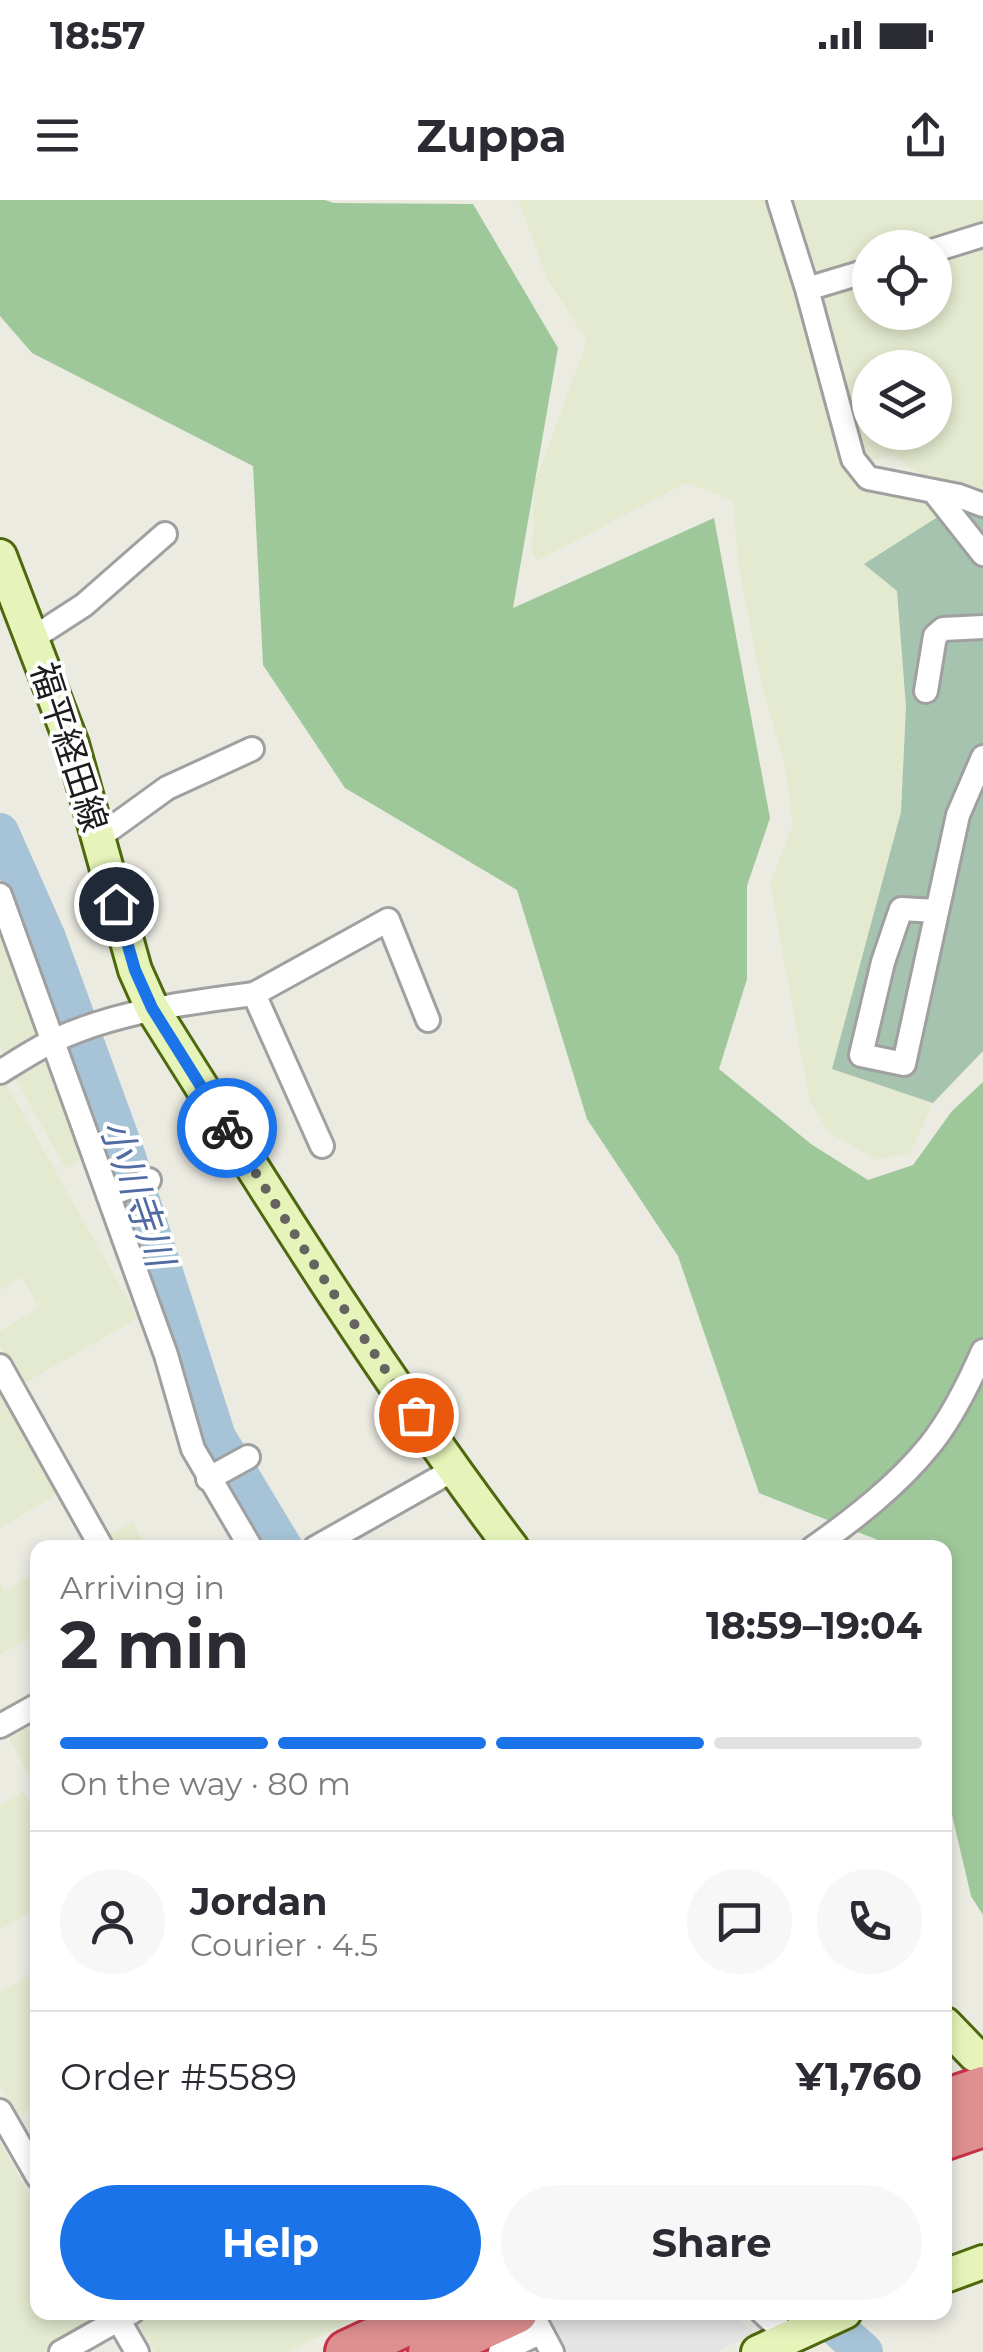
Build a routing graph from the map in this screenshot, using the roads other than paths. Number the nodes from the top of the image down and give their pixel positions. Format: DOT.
graph roads {
  1 [pos="780,200"];
  2 [pos="983,235"];
  3 [pos="952,245"];
  4 [pos="852,275"];
  5 [pos="807,289"];
  6 [pos="934,492"];
  7 [pos="983,506"];
  8 [pos="166,534"];
  9 [pos="983,554"];
  10 [pos="0,556"];
  11 [pos="983,627"];
  12 [pos="33,638"];
  13 [pos="926,691"];
  14 [pos="252,750"];
  15 [pos="983,757"];
  16 [pos="98,838"];
  17 [pos="0,895"];
  18 [pos="936,911"];
  19 [pos="254,994"];
  20 [pos="152,1008"];
  21 [pos="428,1020"];
  22 [pos="53,1040"];
  23 [pos="1,1069"];
  24 [pos="322,1146"];
  25 [pos="149,1180"];
  26 [pos="108,1195"];
  27 [pos="983,1351"];
  28 [pos="0,1366"];
  29 [pos="248,1457"];
  30 [pos="453,1470"];
  31 [pos="208,1479"];
  32 [pos="98,1540"];
  33 [pos="247,1540"];
  34 [pos="329,1540"];
  35 [pos="506,1540"];
  36 [pos="824,1540"];
  37 [pos="30,1709"];
  38 [pos="0,1726"];
  39 [pos="952,2034"];
  40 [pos="979,2072"];
  41 [pos="952,2096"];
  42 [pos="0,2111"];
  43 [pos="983,2124"];
  44 [pos="952,2135"];
  45 [pos="30,2163"];
  46 [pos="983,2262"];
  47 [pos="952,2273"];
  48 [pos="114,2320"];
  49 [pos="124,2320"];
  50 [pos="415,2320"];
  51 [pos="771,2320"];
  52 [pos="827,2320"];
  53 [pos="535,2327"];
  54 [pos="789,2337"];
  55 [pos="61,2352"];
  56 [pos="137,2352"];
  57 [pos="346,2352"];
  58 [pos="430,2352"];
  59 [pos="500,2352"];
  60 [pos="758,2352"];
  1 -- 5 [label="street"];
  2 -- 3 [label="street"];
  4 -- 5 [label="street"];
  5 -- 6 [label="street"];
  6 -- 7 [label="street"];
  6 -- 9 [label="street"];
  8 -- 12 [label="street"];
  10 -- 12 [label="main road, 福平経田線"];
  11 -- 13 [label="street"];
  12 -- 16 [label="main road, 福平経田線"];
  14 -- 16 [label="street"];
  15 -- 18 [label="street"];
  16 -- 20 [label="main road, 福平経田線"];
  17 -- 22 [label="street"];
  18 -- 18 [label="street"];
  19 -- 20 [label="street"];
  19 -- 21 [label="street"];
  19 -- 24 [label="street"];
  20 -- 22 [label="street"];
  20 -- 30 [label="main road, 福平経田線"];
  22 -- 23 [label="street"];
  22 -- 26 [label="street"];
  25 -- 26 [label="street"];
  26 -- 31 [label="street"];
  27 -- 36 [label="street"];
  28 -- 32 [label="street"];
  29 -- 31 [label="street"];
  30 -- 34 [label="street"];
  30 -- 35 [label="main road, 福平経田線"];
  31 -- 33 [label="street"];
  37 -- 38 [label="street"];
  39 -- 40 [label="main road"];
  40 -- 41 [label="highway"];
  42 -- 45 [label="street"];
  43 -- 44 [label="highway"];
  46 -- 47 [label="main road"];
  48 -- 55 [label="street"];
  49 -- 56 [label="street"];
  50 -- 57 [label="highway"];
  51 -- 54 [label="street"];
  52 -- 54 [label="main road"];
  53 -- 58 [label="highway"];
  53 -- 59 [label="street"];
  54 -- 60 [label="main road"];
}
